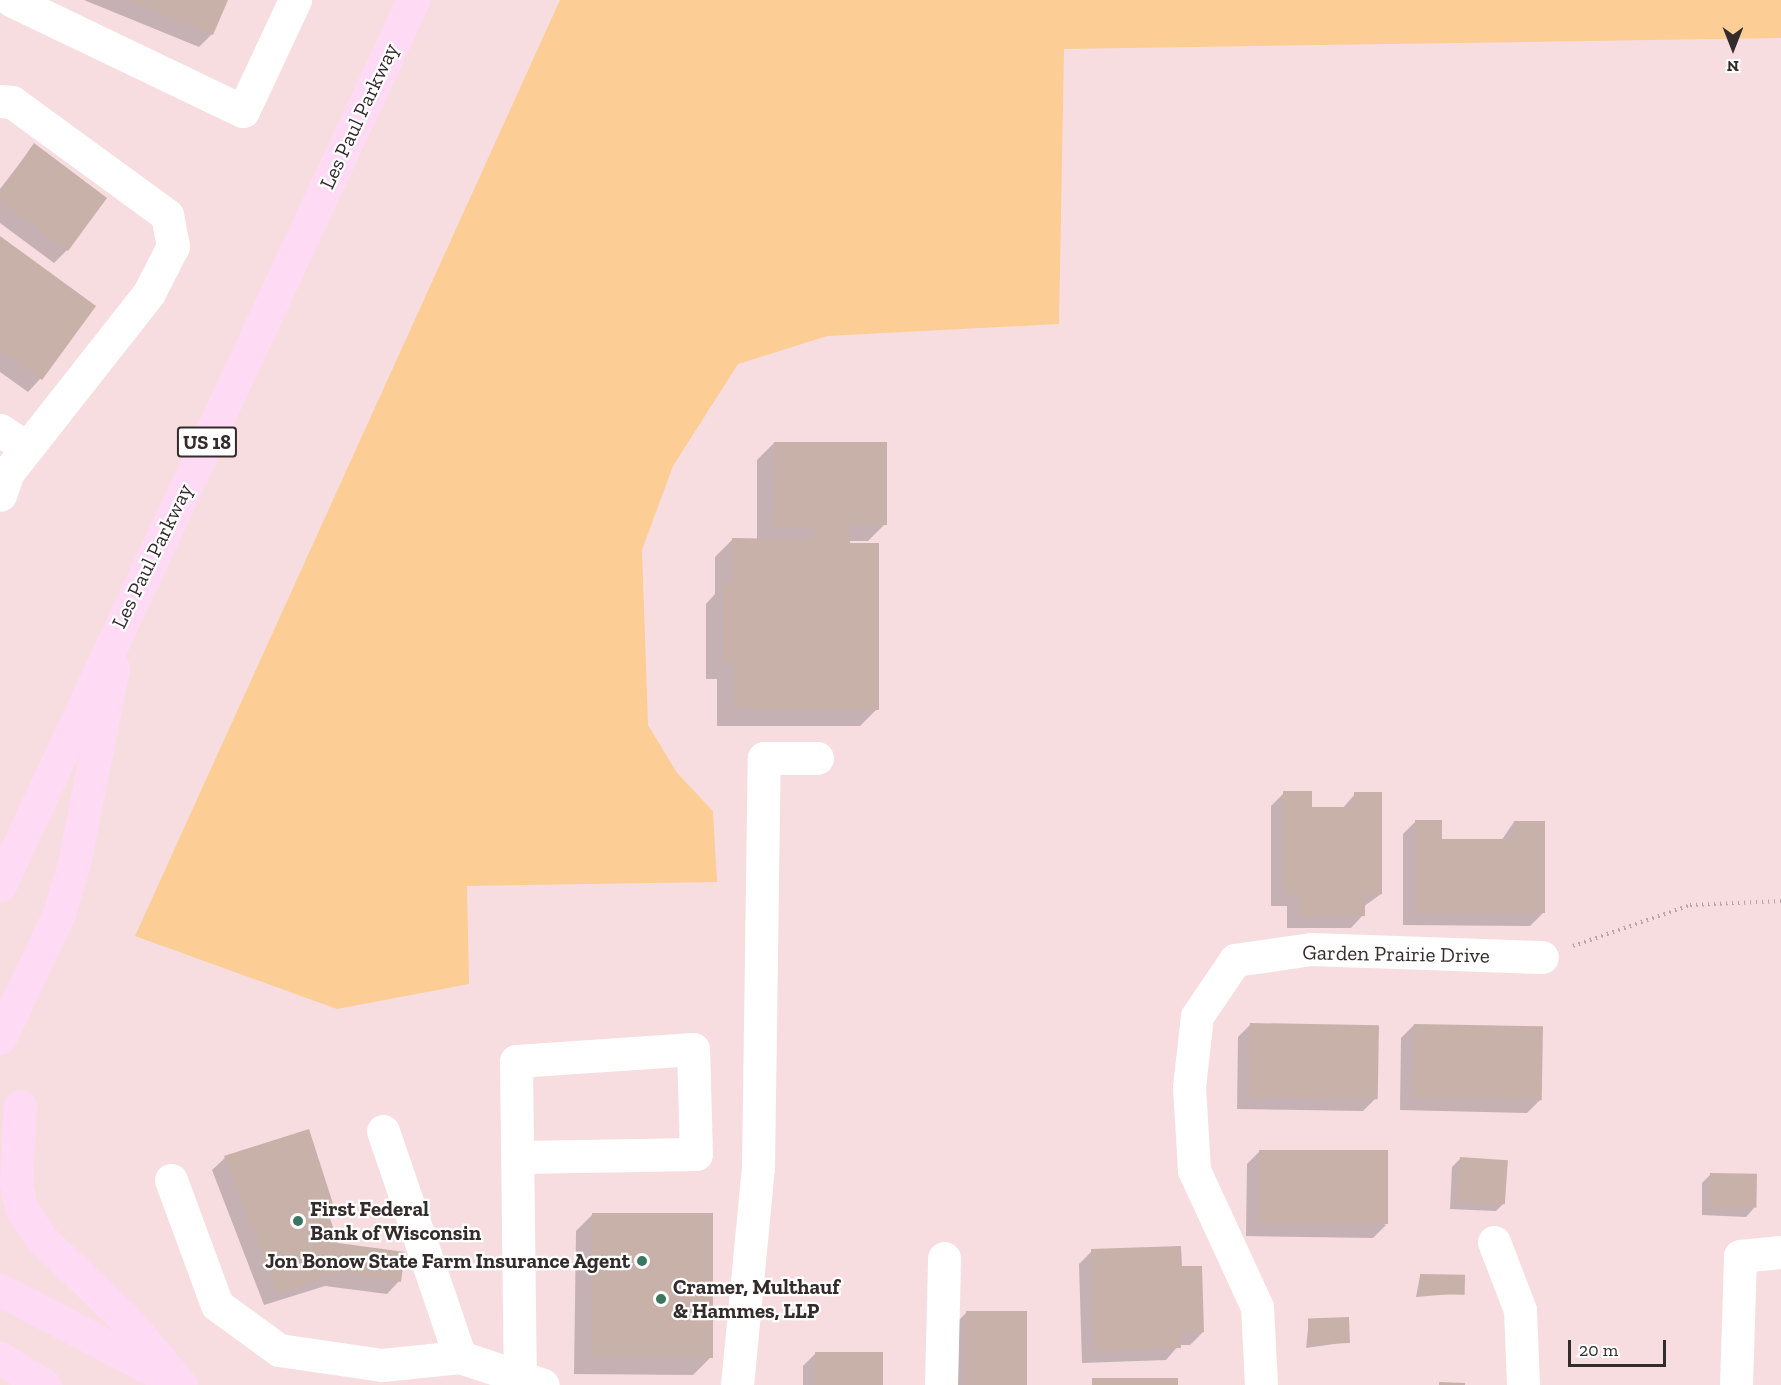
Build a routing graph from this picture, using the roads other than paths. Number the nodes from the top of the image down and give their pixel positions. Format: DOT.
graph roads {
  1 [pos="295,0"];
  2 [pos="413,0"];
  3 [pos="16,1"];
  4 [pos="0,101"];
  5 [pos="0,430"];
  6 [pos="27,448"];
  7 [pos="0,495"];
  8 [pos="124,613"];
  9 [pos="817,758"];
  10 [pos="0,885"];
  11 [pos="1542,957"];
  12 [pos="0,1038"];
  13 [pos="20,1106"];
  14 [pos="383,1131"];
  15 [pos="520,1157"];
  16 [pos="171,1180"];
  17 [pos="1494,1242"];
  18 [pos="1781,1252"];
  19 [pos="944,1258"];
  20 [pos="0,1290"];
  21 [pos="460,1357"];
  22 [pos="0,1358"];
  23 [pos="531,1381"];
  24 [pos="44,1385"];
  25 [pos="182,1385"];
  26 [pos="737,1385"];
  27 [pos="941,1385"];
  28 [pos="1261,1385"];
  29 [pos="1523,1385"];
  30 [pos="1736,1385"];
  1 -- 3 [label="street"];
  2 -- 8 [label="main road, Les Paul Parkway / US 18"];
  4 -- 6 [label="street"];
  5 -- 6 [label="street"];
  6 -- 7 [label="street"];
  8 -- 10 [label="main road, Les Paul Parkway / US 18"];
  8 -- 12 [label="main road"];
  9 -- 26 [label="street"];
  11 -- 28 [label="street, Garden Prairie Drive"];
  13 -- 25 [label="main road"];
  14 -- 21 [label="street"];
  15 -- 15 [label="street"];
  15 -- 23 [label="street"];
  16 -- 21 [label="street"];
  17 -- 29 [label="street"];
  18 -- 30 [label="street"];
  19 -- 27 [label="street"];
  20 -- 25 [label="main road"];
  21 -- 23 [label="street"];
  22 -- 24 [label="main road"];
}
